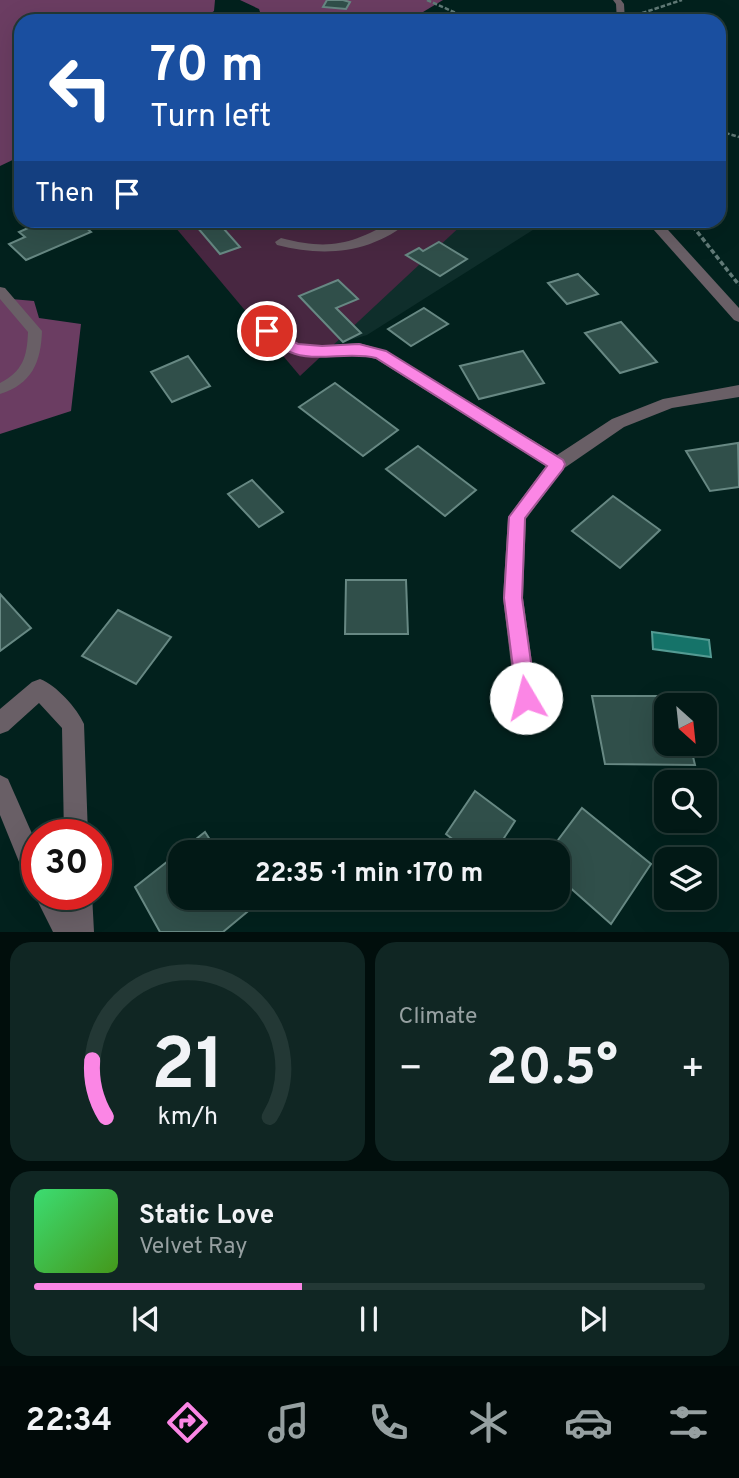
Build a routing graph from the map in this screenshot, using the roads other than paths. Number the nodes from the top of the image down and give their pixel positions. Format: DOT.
graph roads {
  1 [pos="390,228"];
  2 [pos="658,228"];
  3 [pos="281,242"];
  4 [pos="0,290"];
  5 [pos="739,317"];
  6 [pos="267,331"];
  7 [pos="0,389"];
  8 [pos="739,391"];
  9 [pos="557,464"];
  10 [pos="526,698"];
  11 [pos="0,723"];
  12 [pos="0,787"];
  13 [pos="76,819"];
  14 [pos="21,837"];
  15 [pos="55,910"];
  16 [pos="80,910"];
  17 [pos="67,932"];
  18 [pos="81,932"];
  1 -- 3 [label="lane"];
  2 -- 5 [label="street"];
  4 -- 7 [label="lane"];
  6 -- 9 [label="street"];
  8 -- 9 [label="street"];
  9 -- 10 [label="street"];
  11 -- 13 [label="street"];
  12 -- 14 [label="street"];
  15 -- 17 [label="street"];
  16 -- 18 [label="street"];
}
